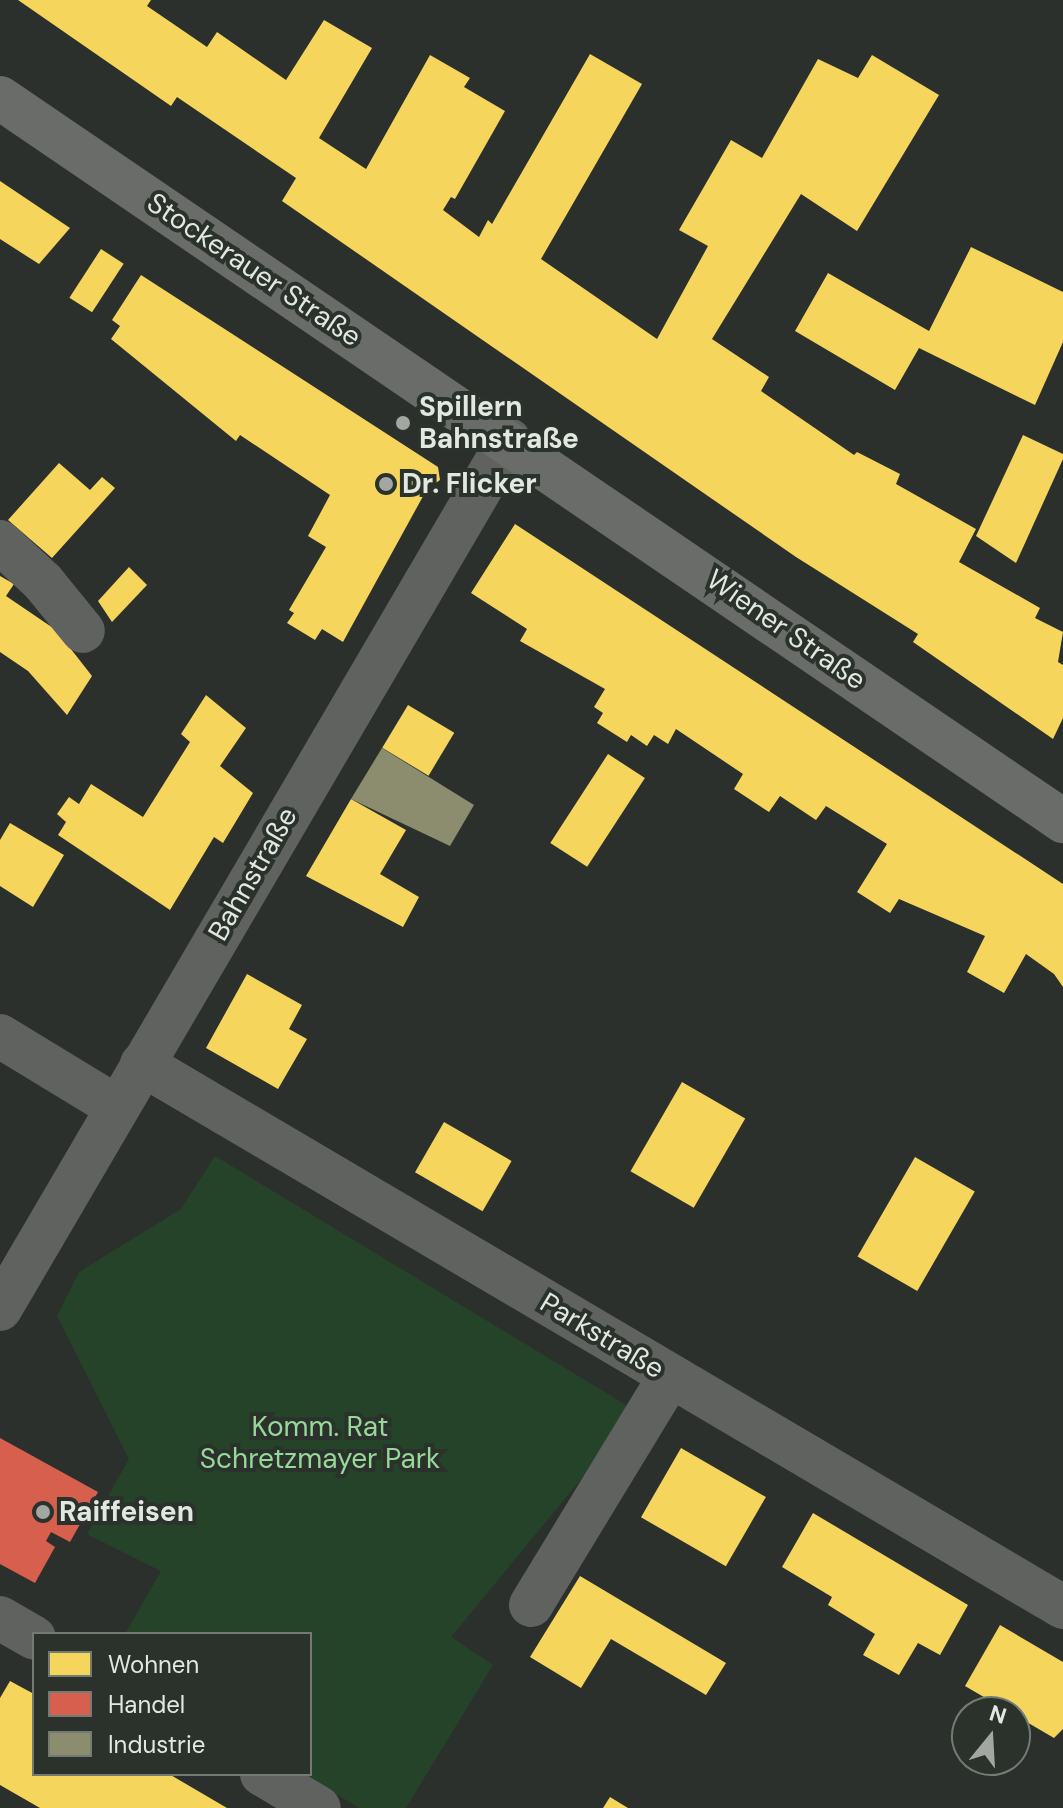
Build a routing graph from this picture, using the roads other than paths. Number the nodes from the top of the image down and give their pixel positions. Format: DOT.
graph roads {
  1 [pos="0,98"];
  2 [pos="509,440"];
  3 [pos="0,542"];
  4 [pos="83,631"];
  5 [pos="1063,821"];
  6 [pos="0,1036"];
  7 [pos="142,1064"];
  8 [pos="117,1107"];
  9 [pos="0,1309"];
  10 [pos="670,1376"];
  11 [pos="531,1605"];
  12 [pos="1063,1607"];
  13 [pos="0,1618"];
  14 [pos="32,1637"];
  15 [pos="265,1776"];
  16 [pos="319,1808"];
  1 -- 2 [label="main road, Stockerauer Straße"];
  2 -- 5 [label="main road, Wiener Straße"];
  2 -- 7 [label="street, Bahnstraße"];
  3 -- 4 [label="street"];
  6 -- 8 [label="street"];
  7 -- 8 [label="street, Bahnstraße"];
  7 -- 10 [label="street, Parkstraße"];
  8 -- 9 [label="street, Bahnstraße"];
  10 -- 11 [label="street"];
  10 -- 12 [label="street, Parkstraße"];
  13 -- 14 [label="street"];
  15 -- 16 [label="street"];
}
